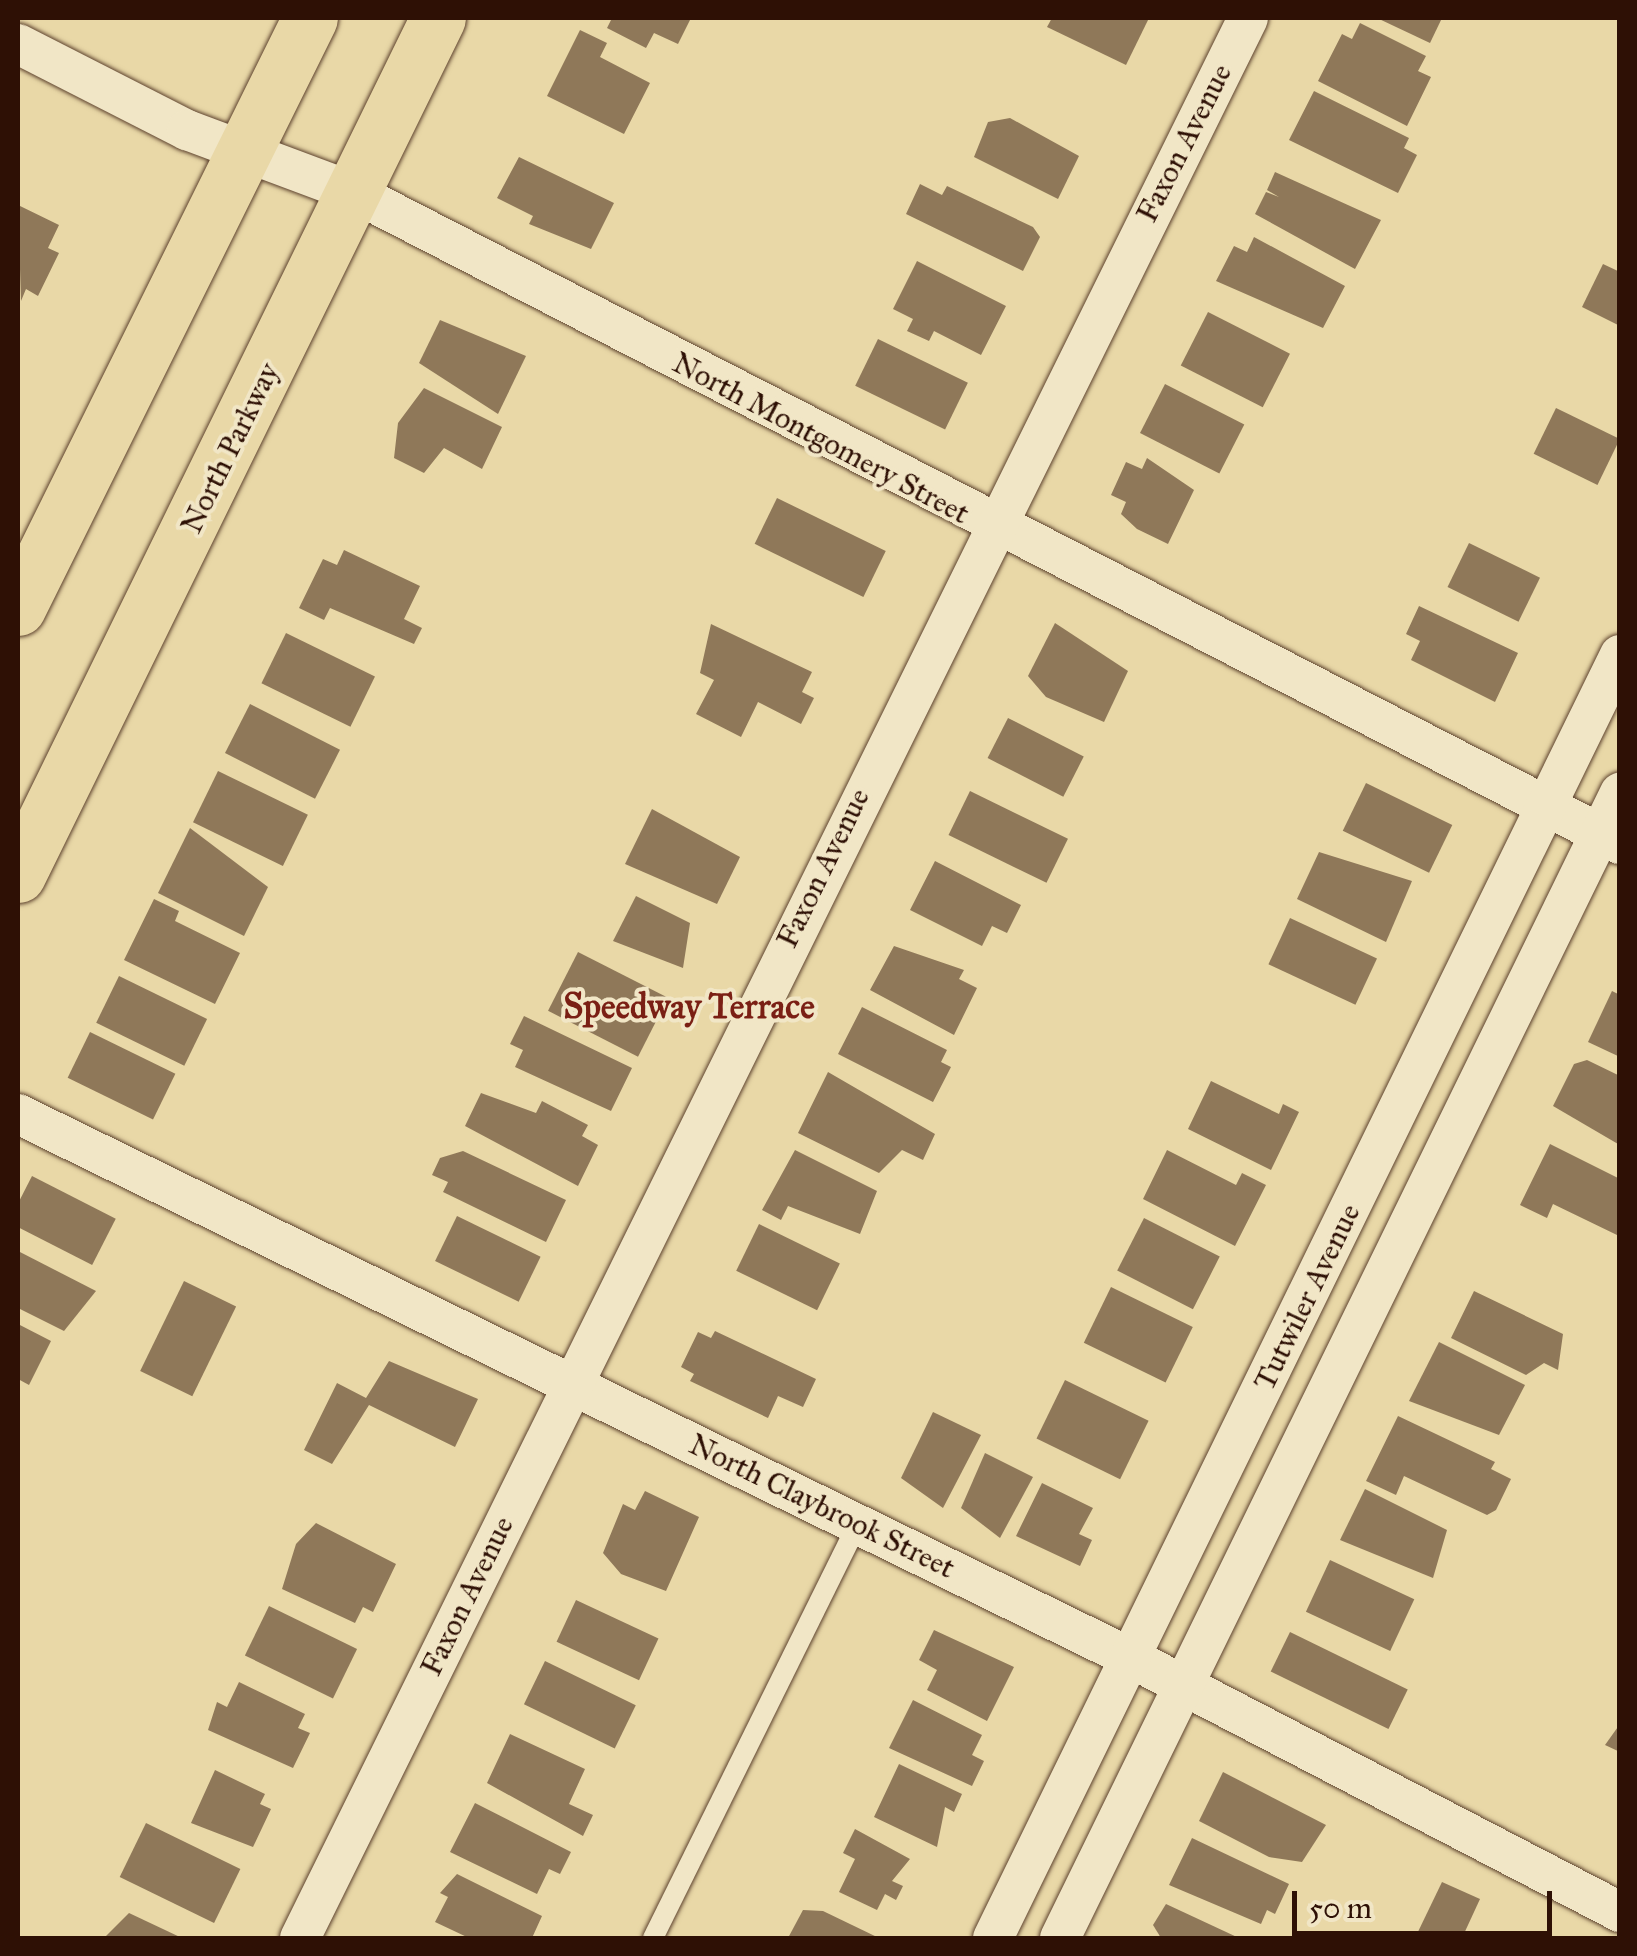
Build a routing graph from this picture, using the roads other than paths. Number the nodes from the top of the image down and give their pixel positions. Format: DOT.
graph roads {
  1 [pos="310,18"];
  2 [pos="438,18"];
  3 [pos="1248,18"];
  4 [pos="18,44"];
  5 [pos="244,154"];
  6 [pos="353,192"];
  7 [pos="989,526"];
  8 [pos="18,608"];
  9 [pos="1620,655"];
  10 [pos="1620,793"];
  11 [pos="1545,807"];
  12 [pos="1609,839"];
  13 [pos="18,876"];
  14 [pos="18,1114"];
  15 [pos="572,1384"];
  16 [pos="858,1524"];
  17 [pos="1131,1658"];
  18 [pos="1184,1686"];
  19 [pos="1620,1912"];
  20 [pos="300,1938"];
  21 [pos="652,1938"];
  22 [pos="993,1938"];
  23 [pos="1060,1938"];
  1 -- 5 [label="main road"];
  2 -- 6 [label="main road, North Parkway"];
  3 -- 7 [label="street, Faxon Avenue"];
  4 -- 5 [label="street, North Montgomery Street"];
  5 -- 6 [label="street, North Montgomery Street"];
  5 -- 8 [label="main road"];
  6 -- 7 [label="street, North Montgomery Street"];
  6 -- 13 [label="main road, North Parkway"];
  7 -- 11 [label="street, North Montgomery Street"];
  7 -- 15 [label="street, Faxon Avenue"];
  9 -- 11 [label="street, Tutwiler Avenue"];
  10 -- 12 [label="street, Tutwiler Avenue"];
  11 -- 12 [label="street, North Montgomery Street"];
  11 -- 17 [label="street, Tutwiler Avenue"];
  12 -- 18 [label="street, Tutwiler Avenue"];
  14 -- 15 [label="street, North Claybrook Street"];
  15 -- 16 [label="street, North Claybrook Street"];
  15 -- 20 [label="street, Faxon Avenue"];
  16 -- 17 [label="street, North Claybrook Street"];
  16 -- 21 [label="lane"];
  17 -- 18 [label="street, North Claybrook Street"];
  17 -- 22 [label="street, Tutwiler Avenue"];
  18 -- 19 [label="street, North Claybrook Street"];
  18 -- 23 [label="street, Tutwiler Avenue"];
}
